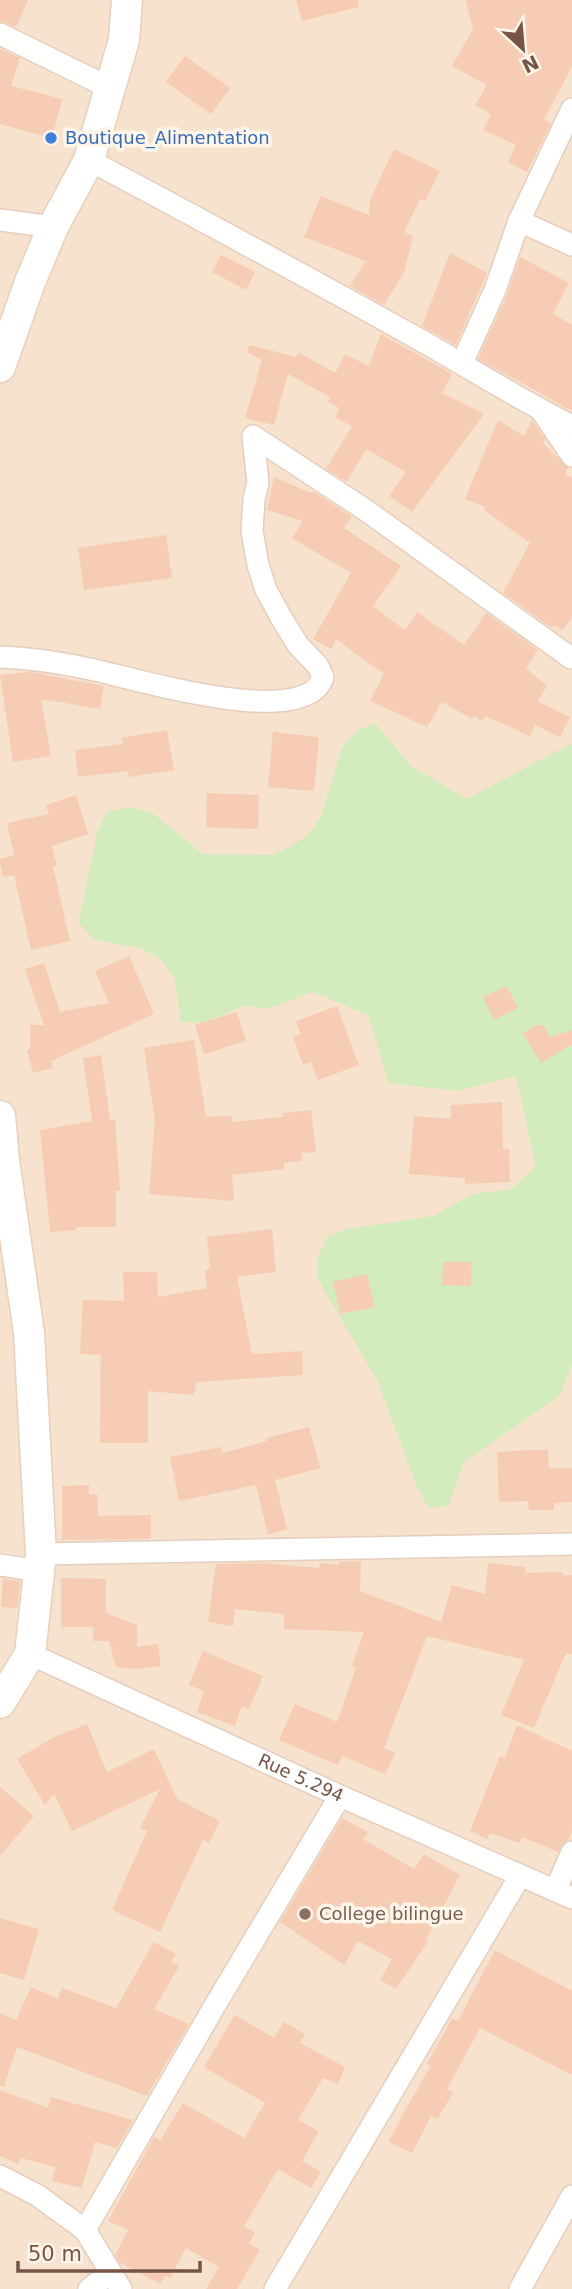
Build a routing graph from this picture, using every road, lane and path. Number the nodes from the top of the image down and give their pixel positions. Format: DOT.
graph roads {
  1 [pos="127,0"];
  2 [pos="0,34"];
  3 [pos="110,88"];
  4 [pos="572,109"];
  5 [pos="89,160"];
  6 [pos="0,220"];
  7 [pos="519,221"];
  8 [pos="53,228"];
  9 [pos="572,245"];
  10 [pos="462,363"];
  11 [pos="0,367"];
  12 [pos="542,411"];
  13 [pos="572,426"];
  14 [pos="572,456"];
  15 [pos="0,657"];
  16 [pos="571,659"];
  17 [pos="0,1116"];
  18 [pos="2,1161"];
  19 [pos="572,1544"];
  20 [pos="40,1562"];
  21 [pos="0,1565"];
  22 [pos="30,1654"];
  23 [pos="0,1703"];
  24 [pos="340,1796"];
  25 [pos="572,1852"];
  26 [pos="520,1876"];
  27 [pos="564,1893"];
  28 [pos="0,2176"];
  29 [pos="572,2196"];
  30 [pos="85,2230"];
  31 [pos="116,2281"];
  32 [pos="89,2289"];
  33 [pos="275,2289"];
  34 [pos="520,2289"];
  1 -- 3 [label="street"];
  2 -- 3 [label="street"];
  3 -- 5 [label="street"];
  4 -- 7 [label="street"];
  5 -- 8 [label="street"];
  5 -- 10 [label="street"];
  6 -- 8 [label="street"];
  7 -- 9 [label="street"];
  7 -- 10 [label="street"];
  8 -- 11 [label="street"];
  10 -- 12 [label="street"];
  12 -- 13 [label="street"];
  12 -- 14 [label="street"];
  15 -- 16 [label="street"];
  17 -- 18 [label="street"];
  18 -- 20 [label="street"];
  19 -- 20 [label="street"];
  20 -- 21 [label="street"];
  20 -- 22 [label="street"];
  22 -- 23 [label="street"];
  22 -- 24 [label="street, Rue 5.294"];
  24 -- 26 [label="street, Rue 5.294"];
  24 -- 30 [label="street"];
  25 -- 27 [label="street"];
  26 -- 27 [label="street, Rue 5.294"];
  26 -- 33 [label="street"];
  28 -- 30 [label="street"];
  29 -- 34 [label="street"];
  30 -- 31 [label="street"];
  31 -- 32 [label="street"];
}
